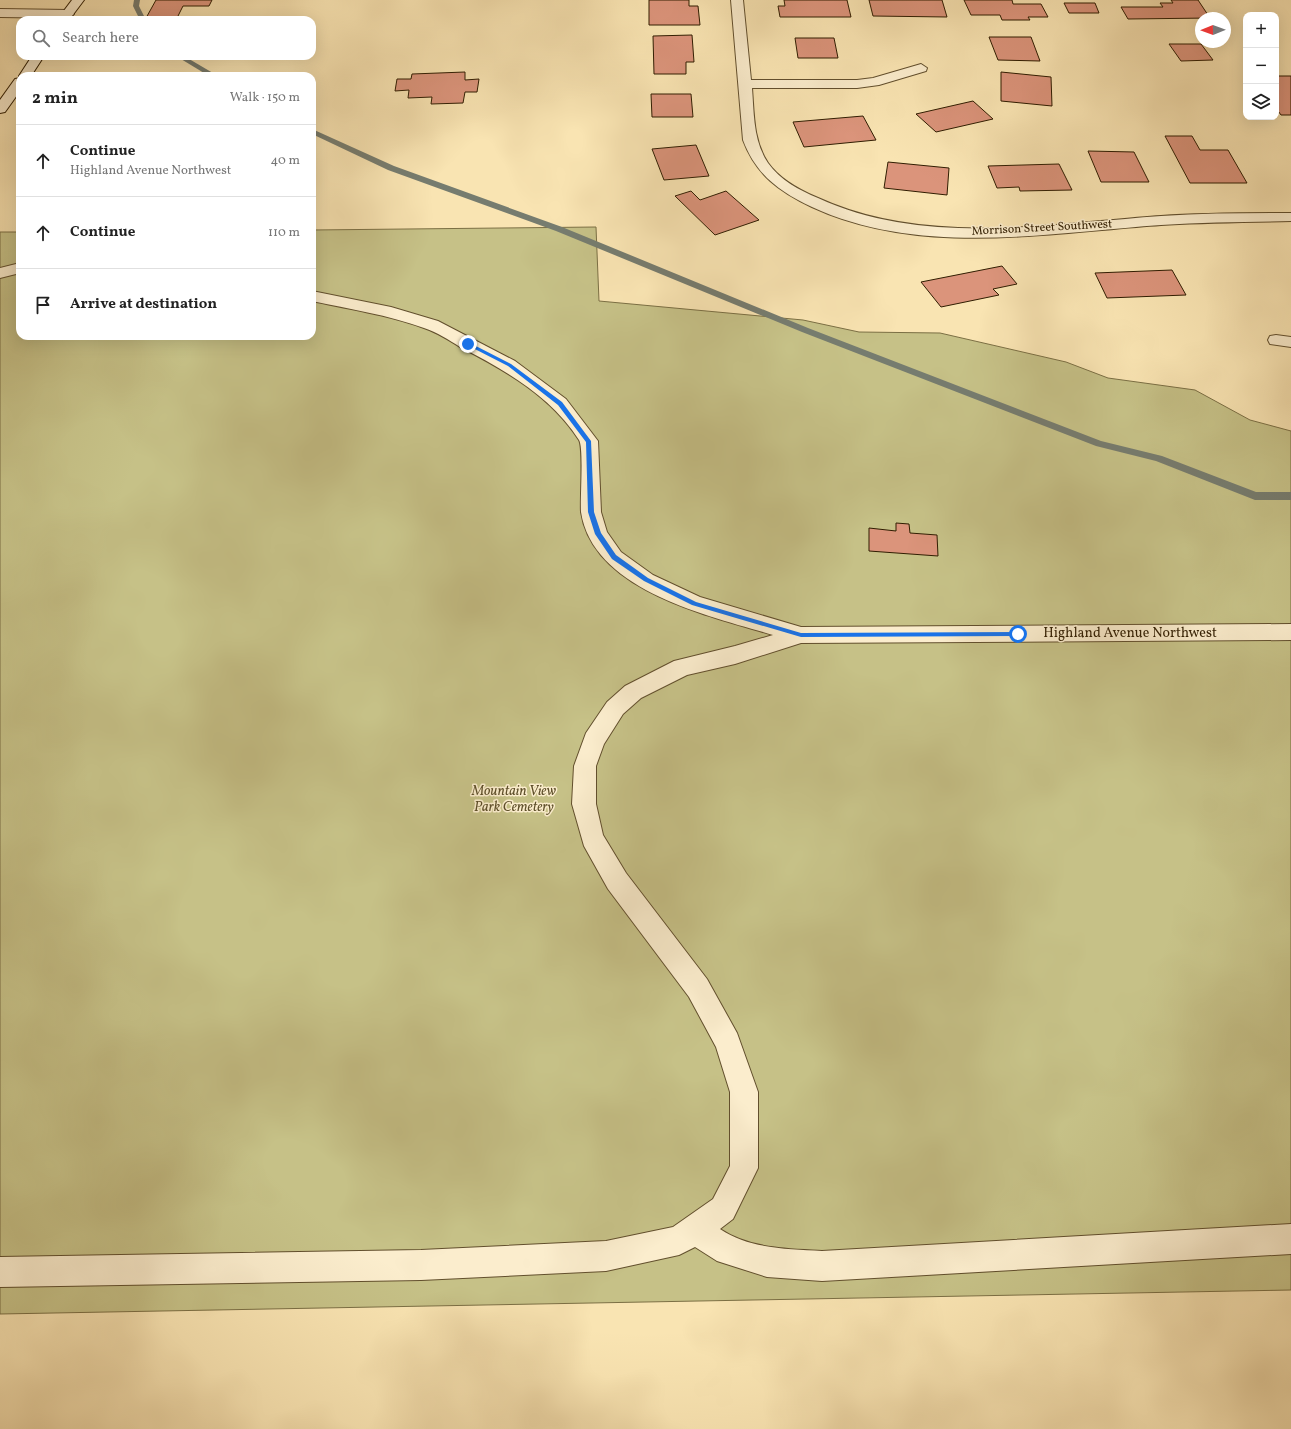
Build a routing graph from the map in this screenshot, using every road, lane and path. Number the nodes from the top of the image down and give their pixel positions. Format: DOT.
graph roads {
  1 [pos="78,0"];
  2 [pos="737,0"];
  3 [pos="0,13"];
  4 [pos="49,16"];
  5 [pos="66,16"];
  6 [pos="35,60"];
  7 [pos="921,68"];
  8 [pos="28,72"];
  9 [pos="745,84"];
  10 [pos="16,87"];
  11 [pos="0,109"];
  12 [pos="1291,217"];
  13 [pos="16,269"];
  14 [pos="0,273"];
  15 [pos="316,297"];
  16 [pos="1291,632"];
  17 [pos="801,635"];
  18 [pos="694,1229"];
  19 [pos="1291,1239"];
  20 [pos="0,1272"];
  1 -- 5 [label="street"];
  2 -- 9 [label="street, Morrison Street Southwest"];
  3 -- 4 [label="street"];
  6 -- 8 [label="street"];
  7 -- 9 [label="street"];
  9 -- 12 [label="street, Morrison Street Southwest"];
  10 -- 11 [label="street"];
  13 -- 14 [label="street"];
  15 -- 17 [label="street"];
  16 -- 17 [label="street, Highland Avenue Northwest"];
  17 -- 18 [label="street"];
  18 -- 19 [label="street"];
  18 -- 20 [label="street"];
}
